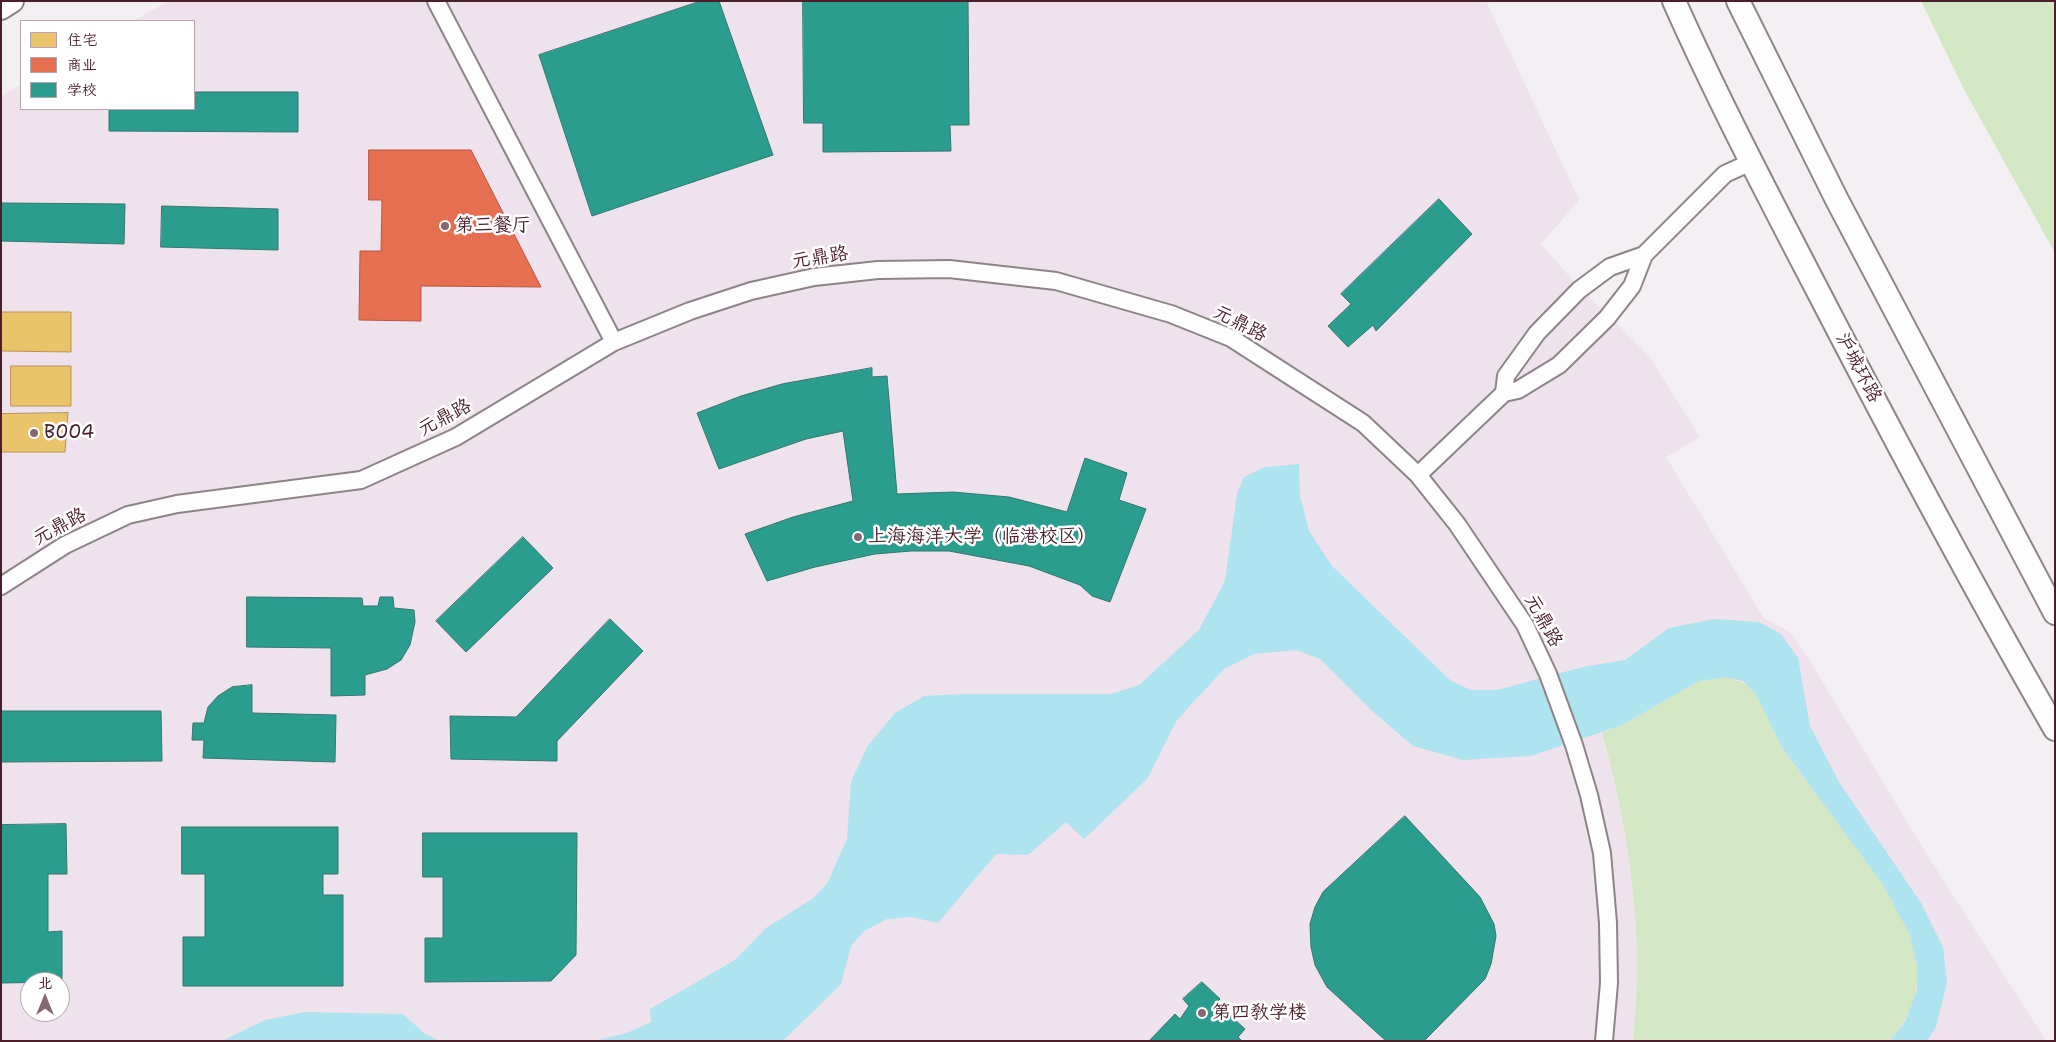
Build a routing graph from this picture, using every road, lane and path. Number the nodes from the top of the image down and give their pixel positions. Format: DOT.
graph roads {
  1 [pos="12,1"];
  2 [pos="436,1"];
  3 [pos="1674,1"];
  4 [pos="1738,1"];
  5 [pos="1,8"];
  6 [pos="1751,162"];
  7 [pos="1644,255"];
  8 [pos="614,342"];
  9 [pos="1504,393"];
  10 [pos="1418,475"];
  11 [pos="1,586"];
  12 [pos="2055,613"];
  13 [pos="2055,729"];
  14 [pos="1604,1041"];
  1 -- 5 [label="main road"];
  2 -- 8 [label="street"];
  3 -- 6 [label="main road, 沪城环路"];
  4 -- 12 [label="main road"];
  6 -- 7 [label="street"];
  6 -- 13 [label="main road, 沪城环路"];
  7 -- 9 [label="street"];
  7 -- 9 [label="street"];
  8 -- 10 [label="street, 元鼎路"];
  8 -- 11 [label="street, 元鼎路"];
  9 -- 10 [label="street"];
  10 -- 14 [label="street, 元鼎路"];
}
